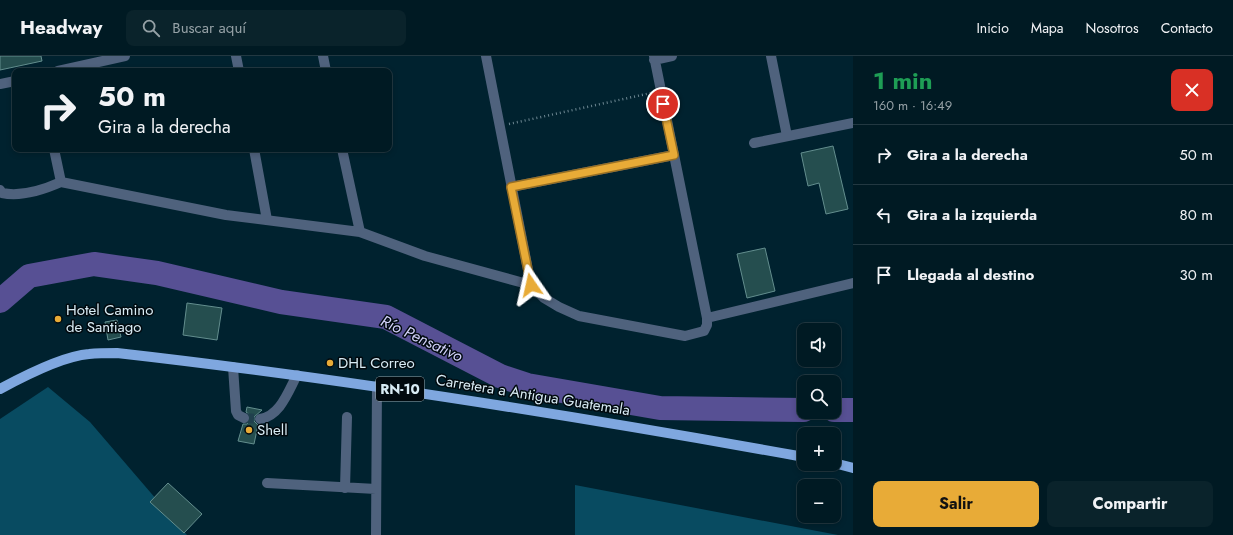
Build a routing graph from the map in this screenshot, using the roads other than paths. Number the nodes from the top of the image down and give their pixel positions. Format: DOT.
graph roads {
  1 [pos="125,56"];
  2 [pos="236,56"];
  3 [pos="323,56"];
  4 [pos="486,56"];
  5 [pos="672,56"];
  6 [pos="771,56"];
  7 [pos="654,58"];
  8 [pos="71,68"];
  9 [pos="238,68"];
  10 [pos="325,68"];
  11 [pos="12,82"];
  12 [pos="0,84"];
  13 [pos="853,123"];
  14 [pos="787,136"];
  15 [pos="754,143"];
  16 [pos="55,152"];
  17 [pos="255,152"];
  18 [pos="343,152"];
  19 [pos="674,155"];
  20 [pos="61,182"];
  21 [pos="511,187"];
  22 [pos="0,190"];
  23 [pos="267,220"];
  24 [pos="360,232"];
  25 [pos="853,283"];
  26 [pos="531,285"];
  27 [pos="707,318"];
  28 [pos="233,367"];
  29 [pos="297,375"];
  30 [pos="377,386"];
  31 [pos="0,389"];
  32 [pos="347,417"];
  33 [pos="244,418"];
  34 [pos="260,419"];
  35 [pos="797,456"];
  36 [pos="841,465"];
  37 [pos="853,468"];
  38 [pos="267,483"];
  39 [pos="345,488"];
  40 [pos="376,489"];
  41 [pos="376,535"];
  1 -- 8 [label="street"];
  2 -- 9 [label="street"];
  3 -- 10 [label="street"];
  4 -- 21 [label="street"];
  5 -- 7 [label="street"];
  6 -- 14 [label="street"];
  7 -- 19 [label="street"];
  11 -- 12 [label="street"];
  13 -- 14 [label="street"];
  14 -- 15 [label="street"];
  16 -- 20 [label="street"];
  17 -- 23 [label="street"];
  18 -- 24 [label="street"];
  19 -- 21 [label="street"];
  19 -- 27 [label="street"];
  20 -- 22 [label="street"];
  20 -- 23 [label="street"];
  21 -- 26 [label="street"];
  23 -- 24 [label="street"];
  24 -- 26 [label="street"];
  25 -- 27 [label="street"];
  26 -- 27 [label="street"];
  28 -- 29 [label="main road, Carretera a Antigua Guatemala / RN-10"];
  28 -- 31 [label="main road, Carretera a Antigua Guatemala / RN-10"];
  28 -- 33 [label="street"];
  29 -- 30 [label="main road, Carretera a Antigua Guatemala / RN-10"];
  29 -- 34 [label="street"];
  30 -- 35 [label="main road, Carretera a Antigua Guatemala / RN-10"];
  30 -- 40 [label="street"];
  32 -- 39 [label="street"];
  36 -- 37 [label="main road"];
  38 -- 39 [label="street"];
  39 -- 40 [label="street"];
  40 -- 41 [label="street"];
}
